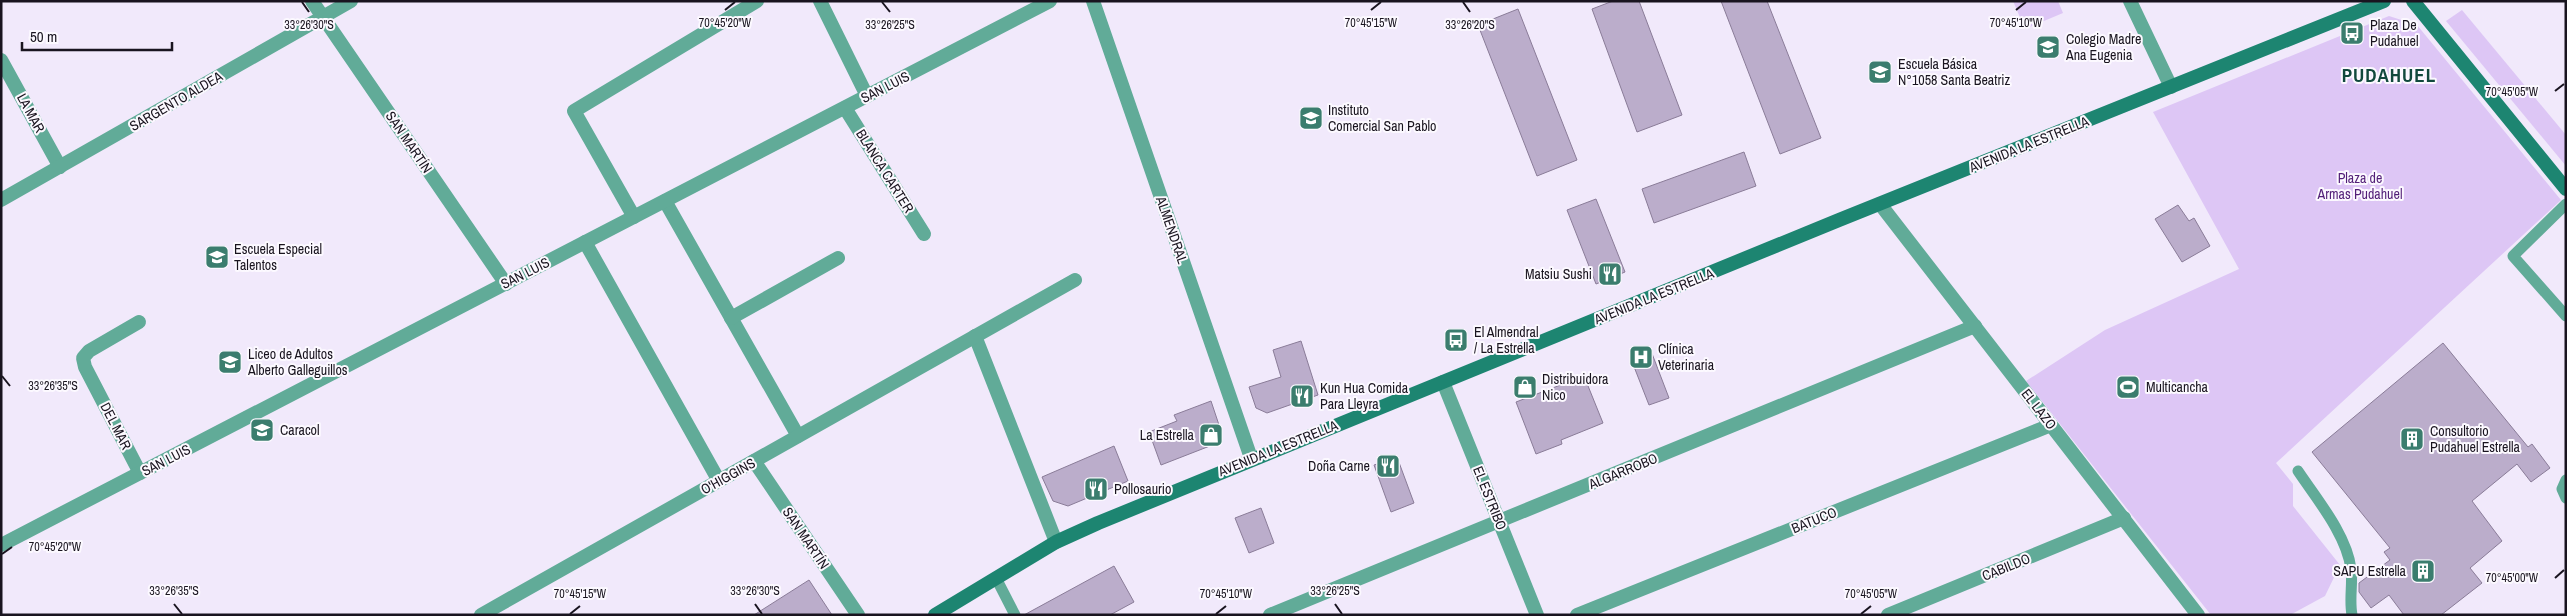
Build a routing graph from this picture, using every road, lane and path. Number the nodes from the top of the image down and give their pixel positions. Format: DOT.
graph roads {
  1 [pos="312,1"];
  2 [pos="351,1"];
  3 [pos="757,1"];
  4 [pos="820,1"];
  5 [pos="1050,1"];
  6 [pos="2130,1"];
  7 [pos="2384,1"];
  8 [pos="2413,1"];
  9 [pos="1095,2"];
  10 [pos="323,17"];
  11 [pos="1,60"];
  12 [pos="2171,87"];
  13 [pos="868,96"];
  14 [pos="845,108"];
  15 [pos="60,167"];
  16 [pos="2566,189"];
  17 [pos="1,200"];
  18 [pos="665,201"];
  19 [pos="1880,204"];
  20 [pos="2566,204"];
  21 [pos="634,217"];
  22 [pos="924,234"];
  23 [pos="585,242"];
  24 [pos="838,258"];
  25 [pos="1075,280"];
  26 [pos="506,284"];
  27 [pos="2566,316"];
  28 [pos="731,318"];
  29 [pos="139,322"];
  30 [pos="1975,326"];
  31 [pos="975,336"];
  32 [pos="1443,382"];
  33 [pos="2051,425"];
  34 [pos="798,436"];
  35 [pos="1252,458"];
  36 [pos="754,461"];
  37 [pos="2298,471"];
  38 [pos="140,474"];
  39 [pos="2566,480"];
  40 [pos="719,481"];
  41 [pos="2566,498"];
  42 [pos="2124,518"];
  43 [pos="1499,521"];
  44 [pos="1056,542"];
  45 [pos="1,545"];
  46 [pos="996,578"];
  47 [pos="2193,614"];
  48 [pos="480,615"];
  49 [pos="858,615"];
  50 [pos="935,615"];
  51 [pos="1015,615"];
  52 [pos="1270,615"];
  53 [pos="1537,615"];
  54 [pos="1577,615"];
  55 [pos="1888,615"];
  56 [pos="2352,615"];
  1 -- 10 [label="street, SAN MARTÍN"];
  2 -- 10 [label="street, SARGENTO ALDEA"];
  3 -- 21 [label="street"];
  4 -- 13 [label="street"];
  5 -- 13 [label="street, SAN LUIS"];
  6 -- 12 [label="street"];
  7 -- 12 [label="main road, AVENIDA LA ESTRELLA"];
  8 -- 16 [label="main road"];
  9 -- 35 [label="street, ALMENDRAL"];
  10 -- 15 [label="street, SARGENTO ALDEA"];
  10 -- 26 [label="street, SAN MARTÍN"];
  11 -- 15 [label="street, LA MAR"];
  12 -- 19 [label="main road, AVENIDA LA ESTRELLA"];
  13 -- 14 [label="street, SAN LUIS"];
  14 -- 18 [label="street, SAN LUIS"];
  14 -- 22 [label="street, BLANCA CARTER"];
  15 -- 17 [label="street, SARGENTO ALDEA"];
  18 -- 21 [label="street, SAN LUIS"];
  18 -- 28 [label="street"];
  19 -- 30 [label="street, EL LAZO"];
  19 -- 32 [label="main road, AVENIDA LA ESTRELLA"];
  20 -- 27 [label="lane"];
  21 -- 23 [label="street, SAN LUIS"];
  23 -- 26 [label="street, SAN LUIS"];
  23 -- 40 [label="street"];
  24 -- 28 [label="street"];
  25 -- 31 [label="street, O'HIGGINS"];
  26 -- 38 [label="street, SAN LUIS"];
  28 -- 34 [label="street"];
  29 -- 38 [label="street, DEL MAR"];
  30 -- 33 [label="street, EL LAZO"];
  30 -- 43 [label="street, ALGARROBO"];
  31 -- 34 [label="street, O'HIGGINS"];
  31 -- 44 [label="street"];
  32 -- 35 [label="main road, AVENIDA LA ESTRELLA"];
  32 -- 43 [label="street, EL ESTRIBO"];
  33 -- 42 [label="street, EL LAZO"];
  33 -- 54 [label="street, BATUCO"];
  34 -- 36 [label="street, O'HIGGINS"];
  35 -- 44 [label="main road, AVENIDA LA ESTRELLA"];
  36 -- 40 [label="street, O'HIGGINS"];
  36 -- 49 [label="street, SAN MARTÍN"];
  37 -- 56 [label="lane"];
  38 -- 45 [label="street, SAN LUIS"];
  39 -- 41 [label="lane"];
  40 -- 48 [label="street, O'HIGGINS"];
  42 -- 47 [label="street, EL LAZO"];
  42 -- 55 [label="street, CABILDO"];
  43 -- 52 [label="street, ALGARROBO"];
  43 -- 53 [label="street, EL ESTRIBO"];
  44 -- 46 [label="main road, AVENIDA LA ESTRELLA"];
  46 -- 50 [label="main road, AVENIDA LA ESTRELLA"];
  46 -- 51 [label="lane"];
}
